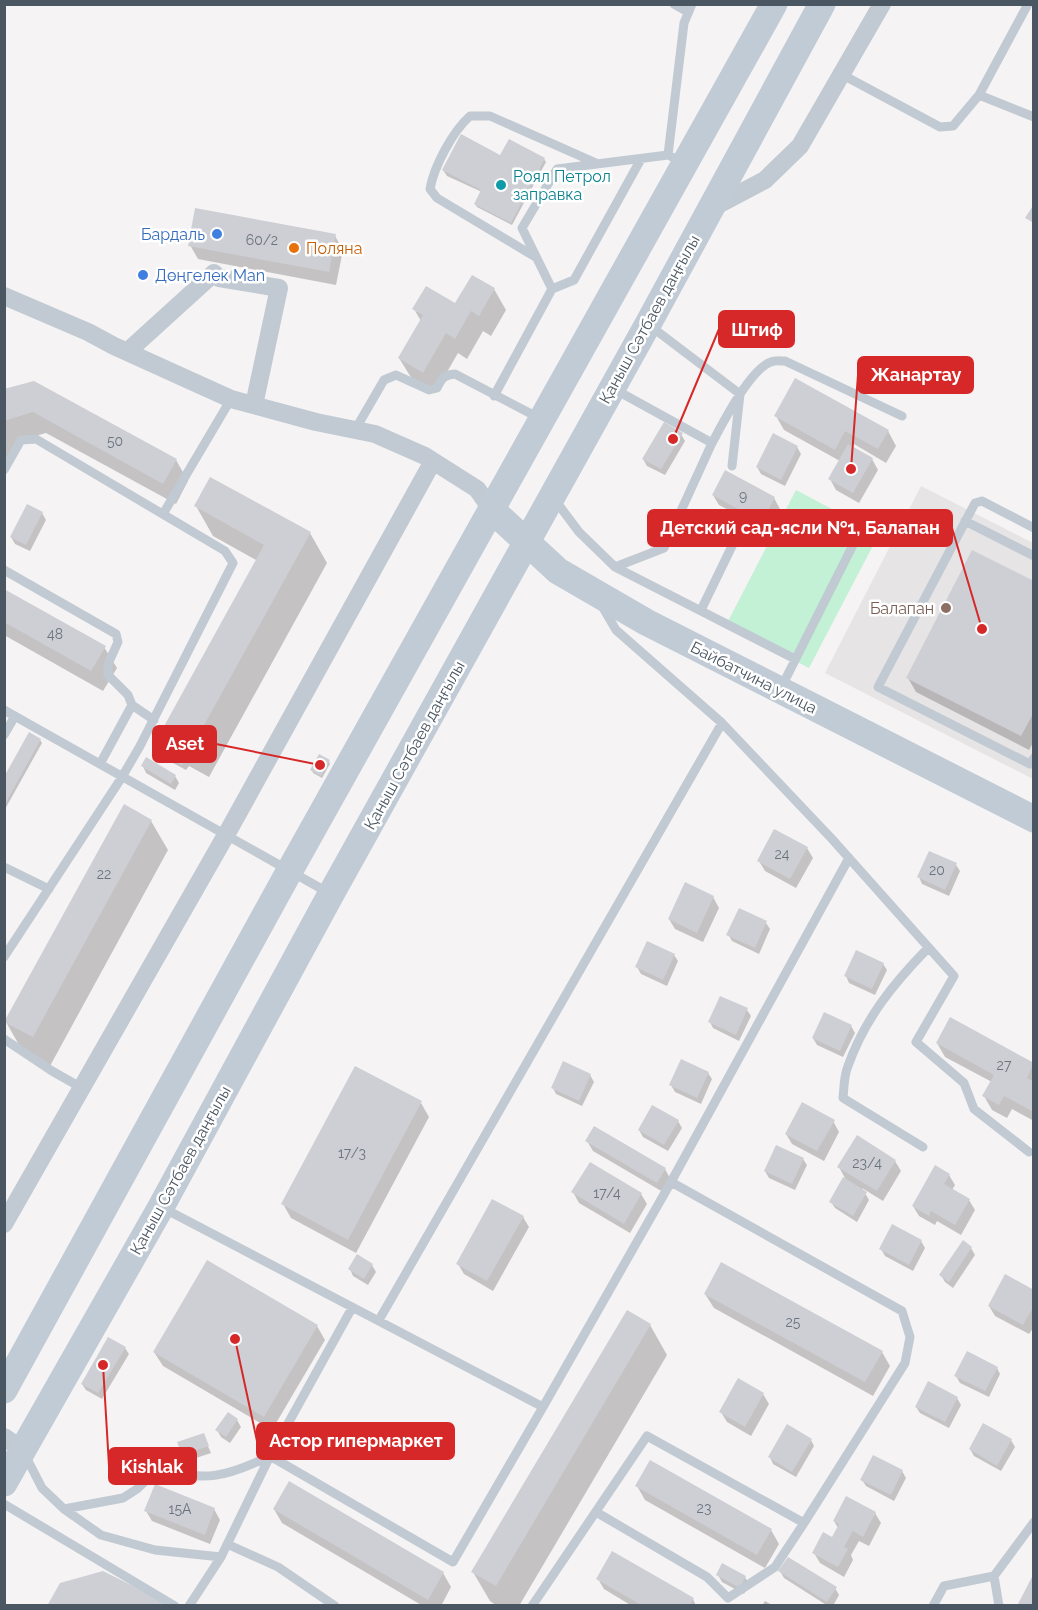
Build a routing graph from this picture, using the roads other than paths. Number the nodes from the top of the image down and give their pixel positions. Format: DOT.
graph roads {
  1 [pos="674,4"];
  2 [pos="774,4"];
  3 [pos="822,4"];
  4 [pos="882,4"];
  5 [pos="1028,4"];
  6 [pos="690,8"];
  7 [pos="841,74"];
  8 [pos="979,95"];
  9 [pos="1034,117"];
  10 [pos="641,159"];
  11 [pos="676,159"];
  12 [pos="598,164"];
  13 [pos="709,210"];
  14 [pos="537,258"];
  15 [pos="552,289"];
  16 [pos="4,296"];
  17 [pos="648,324"];
  18 [pos="127,352"];
  19 [pos="611,388"];
  20 [pos="740,394"];
  21 [pos="495,396"];
  22 [pos="231,399"];
  23 [pos="254,405"];
  24 [pos="902,416"];
  25 [pos="542,420"];
  26 [pos="355,430"];
  27 [pos="712,443"];
  28 [pos="433,461"];
  29 [pos="732,466"];
  30 [pos="4,470"];
  31 [pos="552,496"];
  32 [pos="492,510"];
  33 [pos="163,514"];
  34 [pos="965,521"];
  35 [pos="1034,528"];
  36 [pos="856,539"];
  37 [pos="526,543"];
  38 [pos="733,544"];
  39 [pos="1034,556"];
  40 [pos="615,567"];
  41 [pos="4,570"];
  42 [pos="595,593"];
  43 [pos="701,610"];
  44 [pos="795,659"];
  45 [pos="780,690"];
  46 [pos="132,705"];
  47 [pos="4,711"];
  48 [pos="15,716"];
  49 [pos="154,720"];
  50 [pos="722,723"];
  51 [pos="4,735"];
  52 [pos="1034,758"];
  53 [pos="100,764"];
  54 [pos="122,777"];
  55 [pos="1034,819"];
  56 [pos="226,835"];
  57 [pos="849,858"];
  58 [pos="4,867"];
  59 [pos="290,870"];
  60 [pos="49,889"];
  61 [pos="331,894"];
  62 [pos="928,948"];
  63 [pos="4,957"];
  64 [pos="4,1039"];
  65 [pos="82,1088"];
  66 [pos="923,1147"];
  67 [pos="1029,1152"];
  68 [pos="671,1182"];
  69 [pos="161,1207"];
  70 [pos="4,1224"];
  71 [pos="352,1308"];
  72 [pos="379,1320"];
  73 [pos="4,1390"];
  74 [pos="543,1407"];
  75 [pos="14,1444"];
  76 [pos="270,1456"];
  77 [pos="4,1483"];
  78 [pos="4,1504"];
  79 [pos="64,1509"];
  80 [pos="596,1512"];
  81 [pos="1034,1522"];
  82 [pos="804,1523"];
  83 [pos="227,1545"];
  84 [pos="221,1557"];
  85 [pos="994,1576"];
  86 [pos="175,1605"];
  87 [pos="189,1605"];
  88 [pos="335,1605"];
  89 [pos="532,1605"];
  90 [pos="933,1605"];
  91 [pos="999,1605"];
  1 -- 6 [label="lane"];
  2 -- 11 [label="main road"];
  3 -- 13 [label="main road, Қаныш Сәтбаев даңғылы"];
  4 -- 7 [label="street"];
  5 -- 8 [label="lane"];
  6 -- 11 [label="lane"];
  7 -- 8 [label="lane"];
  7 -- 13 [label="street"];
  8 -- 9 [label="lane"];
  10 -- 11 [label="lane"];
  10 -- 12 [label="lane"];
  10 -- 15 [label="lane"];
  11 -- 25 [label="main road"];
  12 -- 14 [label="lane"];
  12 -- 14 [label="lane"];
  13 -- 17 [label="main road, Қаныш Сәтбаев даңғылы"];
  14 -- 15 [label="lane"];
  15 -- 21 [label="lane"];
  16 -- 18 [label="street"];
  17 -- 19 [label="main road, Қаныш Сәтбаев даңғылы"];
  17 -- 20 [label="lane"];
  18 -- 22 [label="street"];
  18 -- 23 [label="street"];
  19 -- 27 [label="lane"];
  19 -- 31 [label="main road, Қаныш Сәтбаев даңғылы"];
  20 -- 24 [label="lane"];
  20 -- 27 [label="lane"];
  20 -- 29 [label="lane"];
  21 -- 25 [label="lane"];
  21 -- 26 [label="lane"];
  22 -- 23 [label="street"];
  22 -- 33 [label="lane"];
  23 -- 26 [label="street"];
  25 -- 32 [label="main road"];
  26 -- 28 [label="street"];
  27 -- 40 [label="lane"];
  28 -- 32 [label="street"];
  28 -- 56 [label="street"];
  30 -- 33 [label="lane"];
  31 -- 37 [label="main road, Қаныш Сәтбаев даңғылы"];
  31 -- 40 [label="lane"];
  32 -- 37 [label="main road, Байбатчина улица"];
  32 -- 59 [label="main road"];
  33 -- 49 [label="lane"];
  34 -- 35 [label="lane"];
  34 -- 39 [label="lane"];
  34 -- 52 [label="lane"];
  36 -- 44 [label="lane"];
  37 -- 42 [label="main road, Байбатчина улица"];
  37 -- 61 [label="main road, Қаныш Сәтбаев даңғылы"];
  38 -- 43 [label="lane"];
  40 -- 43 [label="lane"];
  41 -- 46 [label="lane"];
  42 -- 45 [label="main road, Байбатчина улица"];
  42 -- 50 [label="lane"];
  43 -- 44 [label="lane"];
  44 -- 45 [label="lane"];
  45 -- 55 [label="main road, Байбатчина улица"];
  46 -- 49 [label="lane"];
  46 -- 53 [label="lane"];
  47 -- 48 [label="lane"];
  48 -- 51 [label="lane"];
  48 -- 53 [label="lane"];
  49 -- 54 [label="lane"];
  50 -- 57 [label="lane"];
  50 -- 72 [label="lane"];
  53 -- 54 [label="lane"];
  54 -- 56 [label="lane"];
  54 -- 60 [label="lane"];
  56 -- 59 [label="lane"];
  56 -- 65 [label="street"];
  57 -- 62 [label="lane"];
  57 -- 68 [label="lane"];
  58 -- 60 [label="lane"];
  59 -- 61 [label="lane"];
  59 -- 73 [label="main road"];
  60 -- 63 [label="lane"];
  61 -- 69 [label="main road, Қаныш Сәтбаев даңғылы"];
  62 -- 66 [label="lane"];
  62 -- 67 [label="lane"];
  64 -- 65 [label="lane"];
  65 -- 70 [label="street"];
  68 -- 74 [label="lane"];
  68 -- 82 [label="lane"];
  69 -- 71 [label="lane"];
  69 -- 75 [label="main road, Қаныш Сәтбаев даңғылы"];
  71 -- 72 [label="lane"];
  71 -- 76 [label="lane"];
  72 -- 74 [label="lane"];
  74 -- 76 [label="lane"];
  75 -- 77 [label="main road, Қаныш Сәтбаев даңғылы"];
  75 -- 79 [label="lane"];
  76 -- 79 [label="lane"];
  76 -- 83 [label="lane"];
  78 -- 86 [label="lane"];
  79 -- 84 [label="lane"];
  80 -- 82 [label="lane"];
  80 -- 82 [label="lane"];
  80 -- 89 [label="lane"];
  81 -- 85 [label="lane"];
  83 -- 84 [label="lane"];
  83 -- 88 [label="lane"];
  84 -- 87 [label="lane"];
  85 -- 90 [label="lane"];
  85 -- 91 [label="lane"];
}
